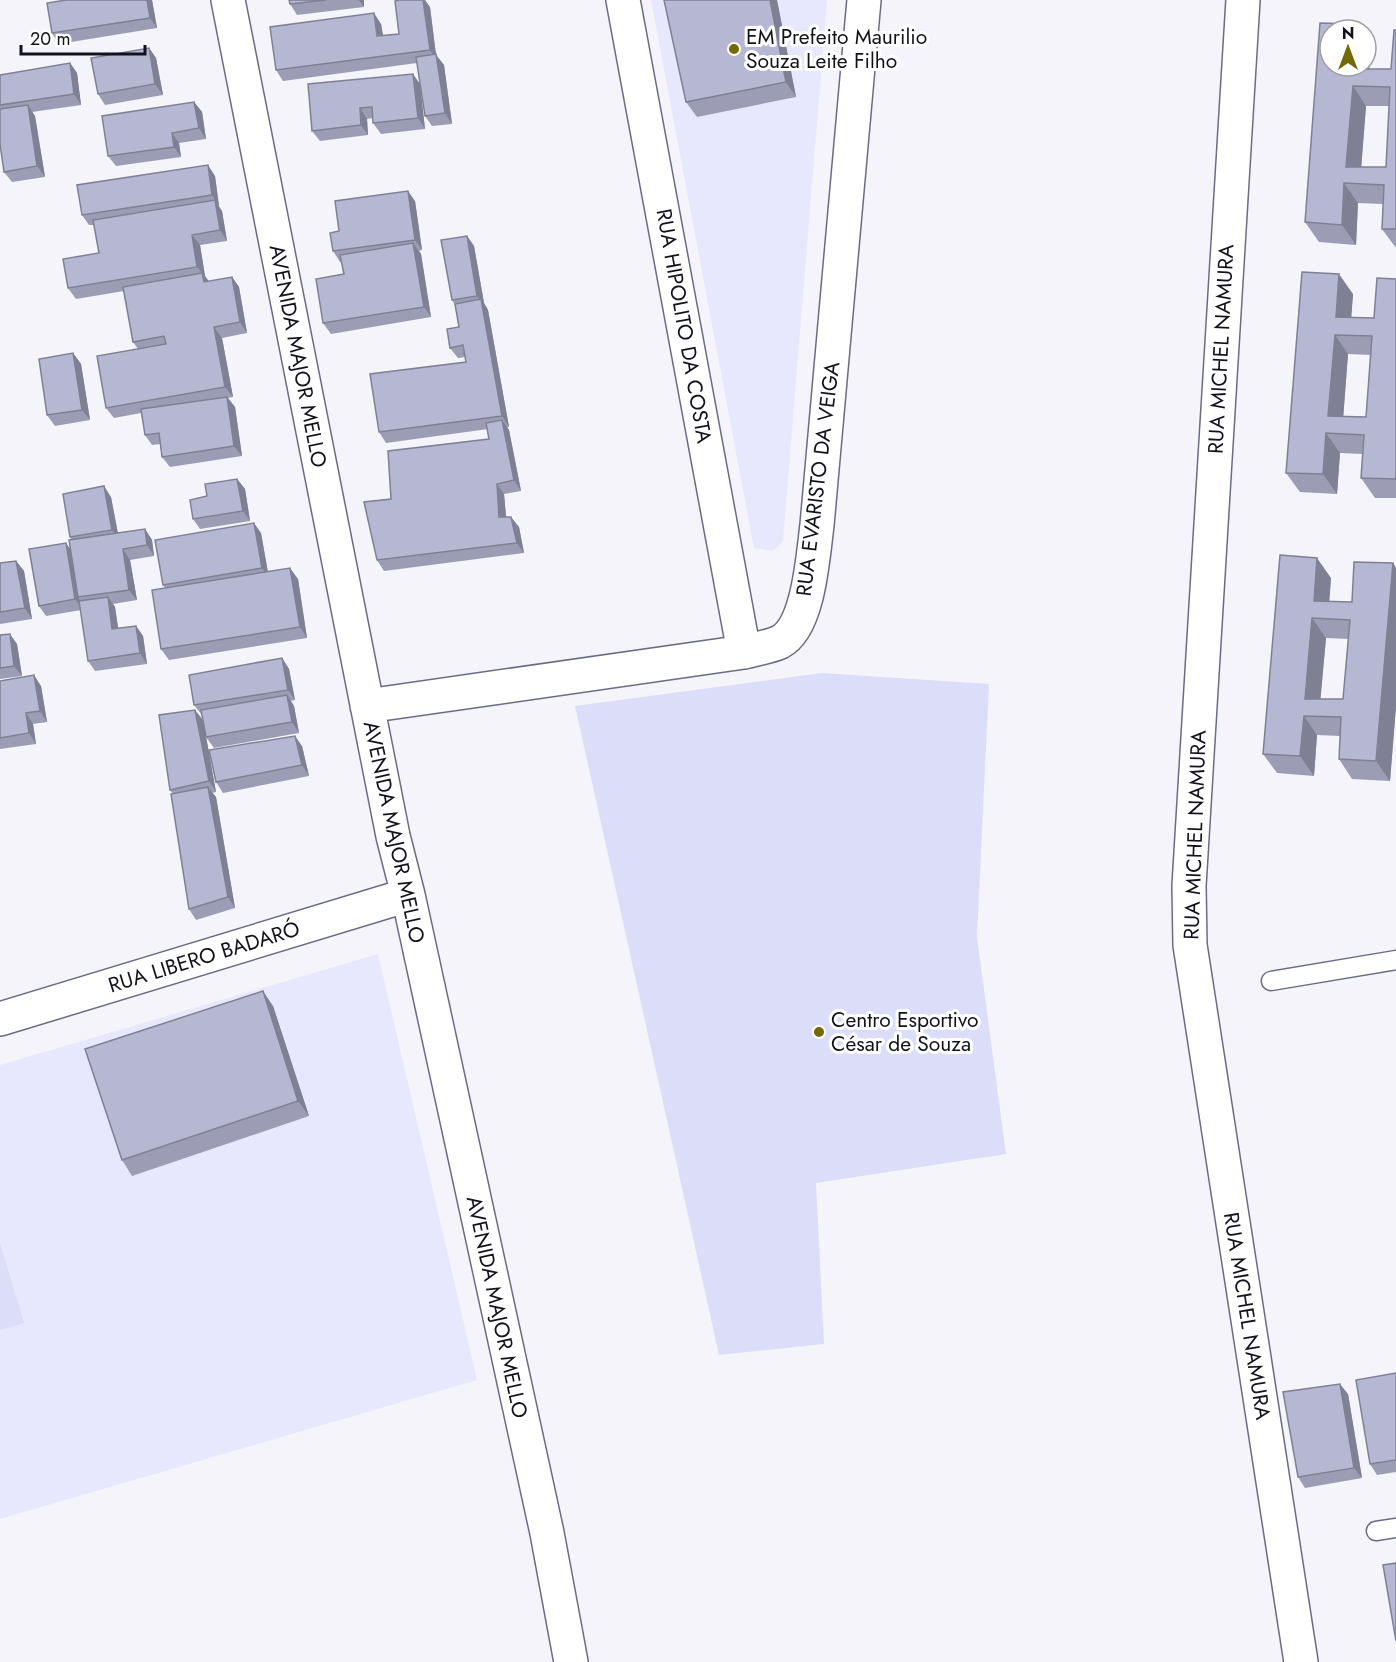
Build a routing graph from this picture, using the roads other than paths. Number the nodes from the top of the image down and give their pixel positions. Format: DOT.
graph roads {
  1 [pos="228,0"];
  2 [pos="623,0"];
  3 [pos="864,0"];
  4 [pos="1243,0"];
  5 [pos="744,652"];
  6 [pos="367,706"];
  7 [pos="408,895"];
  8 [pos="1396,960"];
  9 [pos="1271,981"];
  10 [pos="0,1019"];
  11 [pos="1396,1528"];
  12 [pos="1376,1531"];
  13 [pos="571,1662"];
  14 [pos="1301,1662"];
  1 -- 6 [label="street, AVENIDA MAJOR MELLO"];
  2 -- 5 [label="street, RUA HIPOLITO DA COSTA"];
  3 -- 5 [label="street, RUA EVARISTO DA VEIGA"];
  4 -- 14 [label="street, RUA MICHEL NAMURA"];
  5 -- 6 [label="street, RUA EVARISTO DA VEIGA"];
  6 -- 7 [label="street, AVENIDA MAJOR MELLO"];
  7 -- 10 [label="street, RUA LIBERO BADARÓ"];
  7 -- 13 [label="street, AVENIDA MAJOR MELLO"];
  8 -- 9 [label="lane"];
  11 -- 12 [label="lane"];
}
